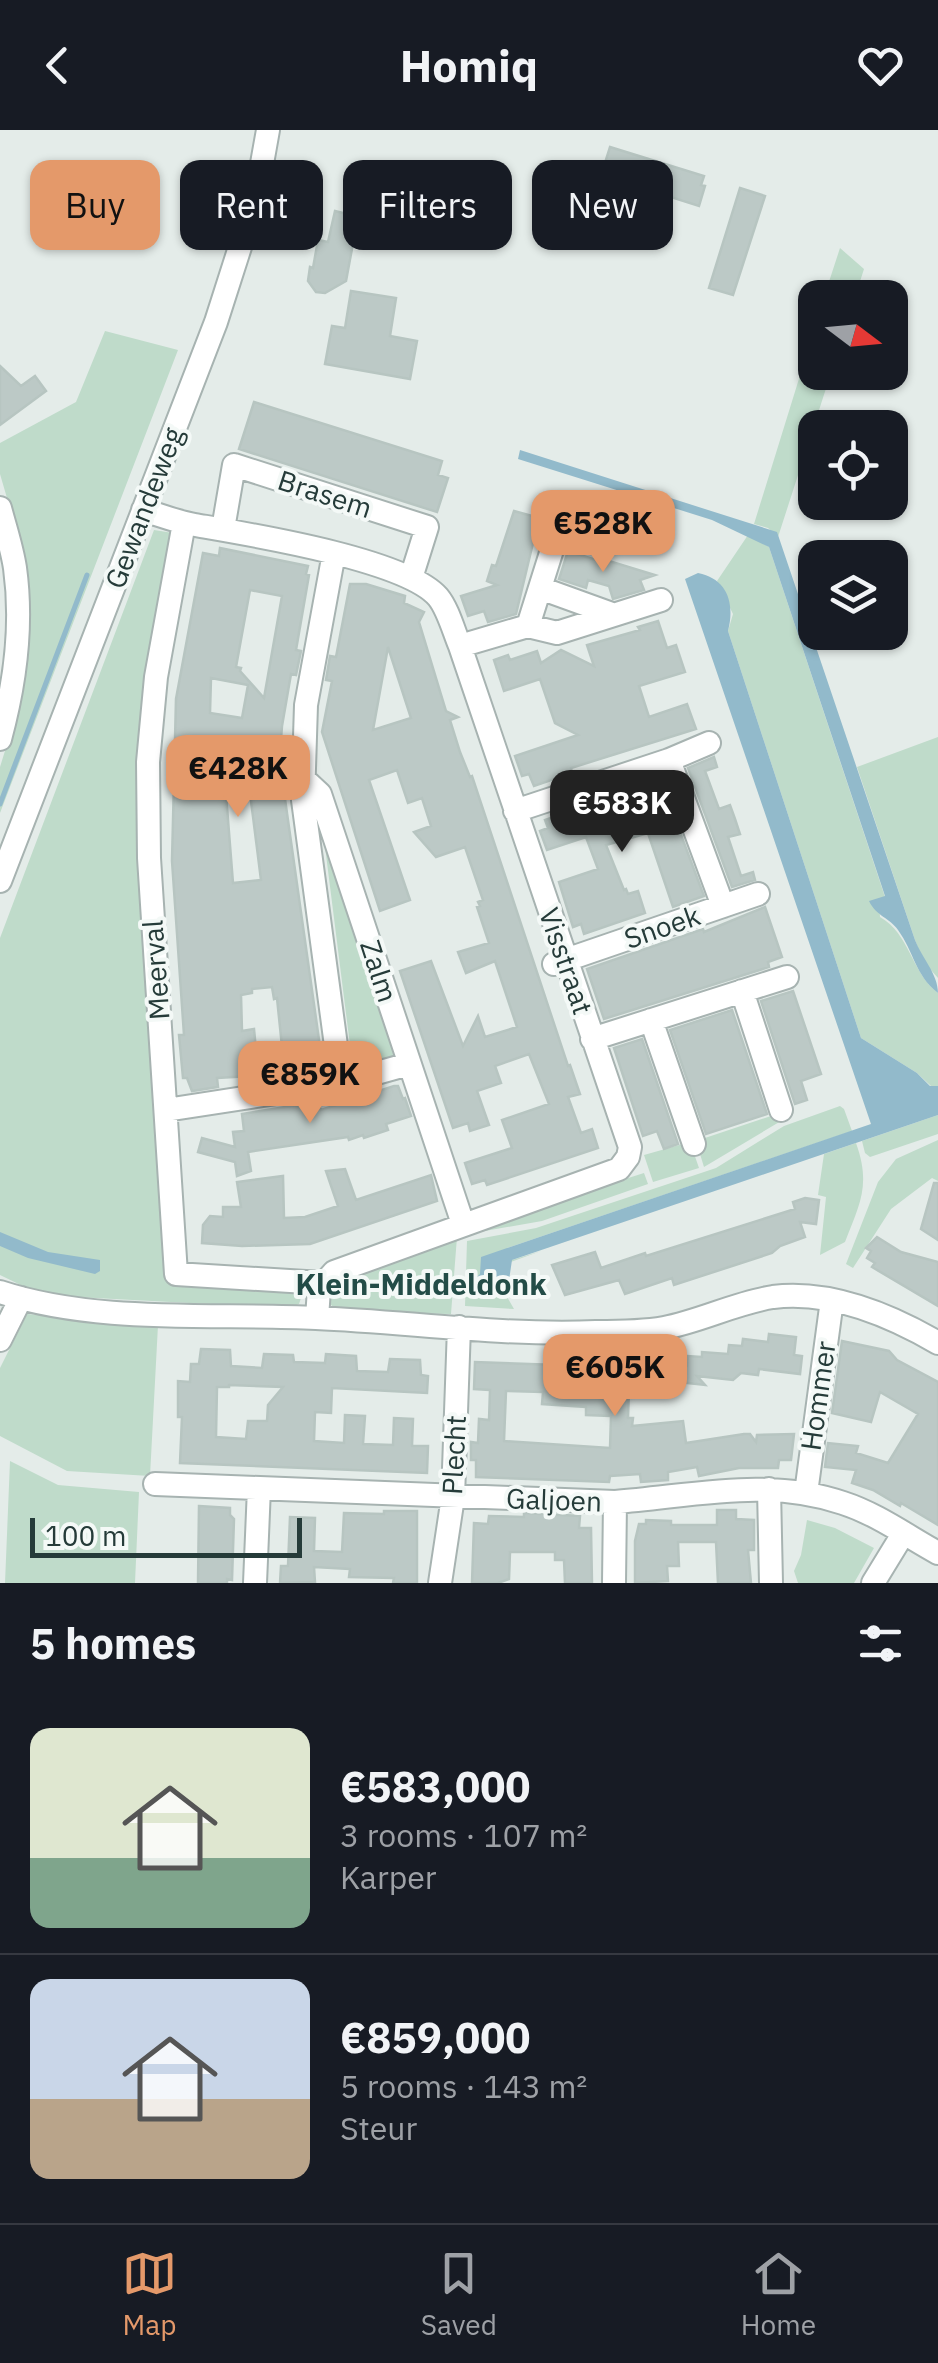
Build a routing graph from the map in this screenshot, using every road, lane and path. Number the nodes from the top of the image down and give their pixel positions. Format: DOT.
graph roads {
  1 [pos="268,130"];
  2 [pos="0,508"];
  3 [pos="143,510"];
  4 [pos="562,518"];
  5 [pos="184,523"];
  6 [pos="223,529"];
  7 [pos="334,554"];
  8 [pos="411,578"];
  9 [pos="540,588"];
  10 [pos="660,600"];
  11 [pos="9,608"];
  12 [pos="612,614"];
  13 [pos="528,626"];
  14 [pos="457,651"];
  15 [pos="0,739"];
  16 [pos="708,743"];
  17 [pos="669,760"];
  18 [pos="305,780"];
  19 [pos="511,812"];
  20 [pos="0,881"];
  21 [pos="758,894"];
  22 [pos="723,906"];
  23 [pos="560,962"];
  24 [pos="787,977"];
  25 [pos="742,991"];
  26 [pos="651,1020"];
  27 [pos="585,1034"];
  28 [pos="410,1064"];
  29 [pos="341,1083"];
  30 [pos="166,1110"];
  31 [pos="781,1110"];
  32 [pos="694,1144"];
  33 [pos="462,1224"];
  34 [pos="322,1283"];
  35 [pos="11,1295"];
  36 [pos="832,1300"];
  37 [pos="317,1318"];
  38 [pos="459,1327"];
  39 [pos="0,1340"];
  40 [pos="938,1343"];
  41 [pos="155,1484"];
  42 [pos="259,1488"];
  43 [pos="768,1489"];
  44 [pos="806,1493"];
  45 [pos="453,1498"];
  46 [pos="616,1502"];
  47 [pos="903,1534"];
  48 [pos="938,1553"];
  49 [pos="255,1583"];
  50 [pos="440,1583"];
  51 [pos="614,1583"];
  52 [pos="771,1583"];
  53 [pos="873,1583"];
  1 -- 3 [label="street, Gewandeweg"];
  2 -- 11 [label="street"];
  3 -- 5 [label="street, Visstraat"];
  3 -- 20 [label="street, Gewandeweg"];
  4 -- 9 [label="street"];
  5 -- 6 [label="street, Visstraat"];
  5 -- 30 [label="street, Meerval"];
  6 -- 7 [label="street, Visstraat"];
  6 -- 8 [label="street, Brasem"];
  7 -- 8 [label="street, Visstraat"];
  7 -- 18 [label="street, Zalm"];
  8 -- 14 [label="street, Visstraat"];
  9 -- 12 [label="street"];
  9 -- 13 [label="street"];
  10 -- 12 [label="street"];
  11 -- 15 [label="street"];
  12 -- 13 [label="street"];
  13 -- 14 [label="street"];
  14 -- 19 [label="street, Visstraat"];
  16 -- 17 [label="street"];
  17 -- 19 [label="street"];
  17 -- 22 [label="street"];
  18 -- 28 [label="street, Zalm"];
  18 -- 29 [label="street, Zalm"];
  19 -- 23 [label="street, Visstraat"];
  21 -- 22 [label="street, Snoek"];
  22 -- 23 [label="street, Snoek"];
  23 -- 27 [label="street, Visstraat"];
  24 -- 25 [label="street"];
  25 -- 26 [label="street"];
  25 -- 31 [label="street"];
  26 -- 27 [label="street"];
  26 -- 32 [label="street"];
  27 -- 33 [label="street, Visstraat"];
  28 -- 29 [label="street"];
  28 -- 33 [label="street, Zalm"];
  29 -- 30 [label="street"];
  30 -- 34 [label="street, Meerval"];
  33 -- 34 [label="street, Visstraat"];
  34 -- 37 [label="street"];
  35 -- 37 [label="street"];
  35 -- 39 [label="street"];
  36 -- 38 [label="street"];
  36 -- 40 [label="street"];
  36 -- 44 [label="street, Hommer"];
  37 -- 38 [label="street"];
  38 -- 45 [label="street, Plecht"];
  41 -- 42 [label="street, Galjoen"];
  42 -- 45 [label="street, Galjoen"];
  42 -- 49 [label="street"];
  43 -- 44 [label="street, Galjoen"];
  43 -- 46 [label="street, Galjoen"];
  43 -- 52 [label="street"];
  44 -- 47 [label="street, Galjoen"];
  45 -- 46 [label="street, Galjoen"];
  45 -- 50 [label="street, Plecht"];
  46 -- 51 [label="street"];
  47 -- 48 [label="street, Galjoen"];
  47 -- 53 [label="street"];
}
